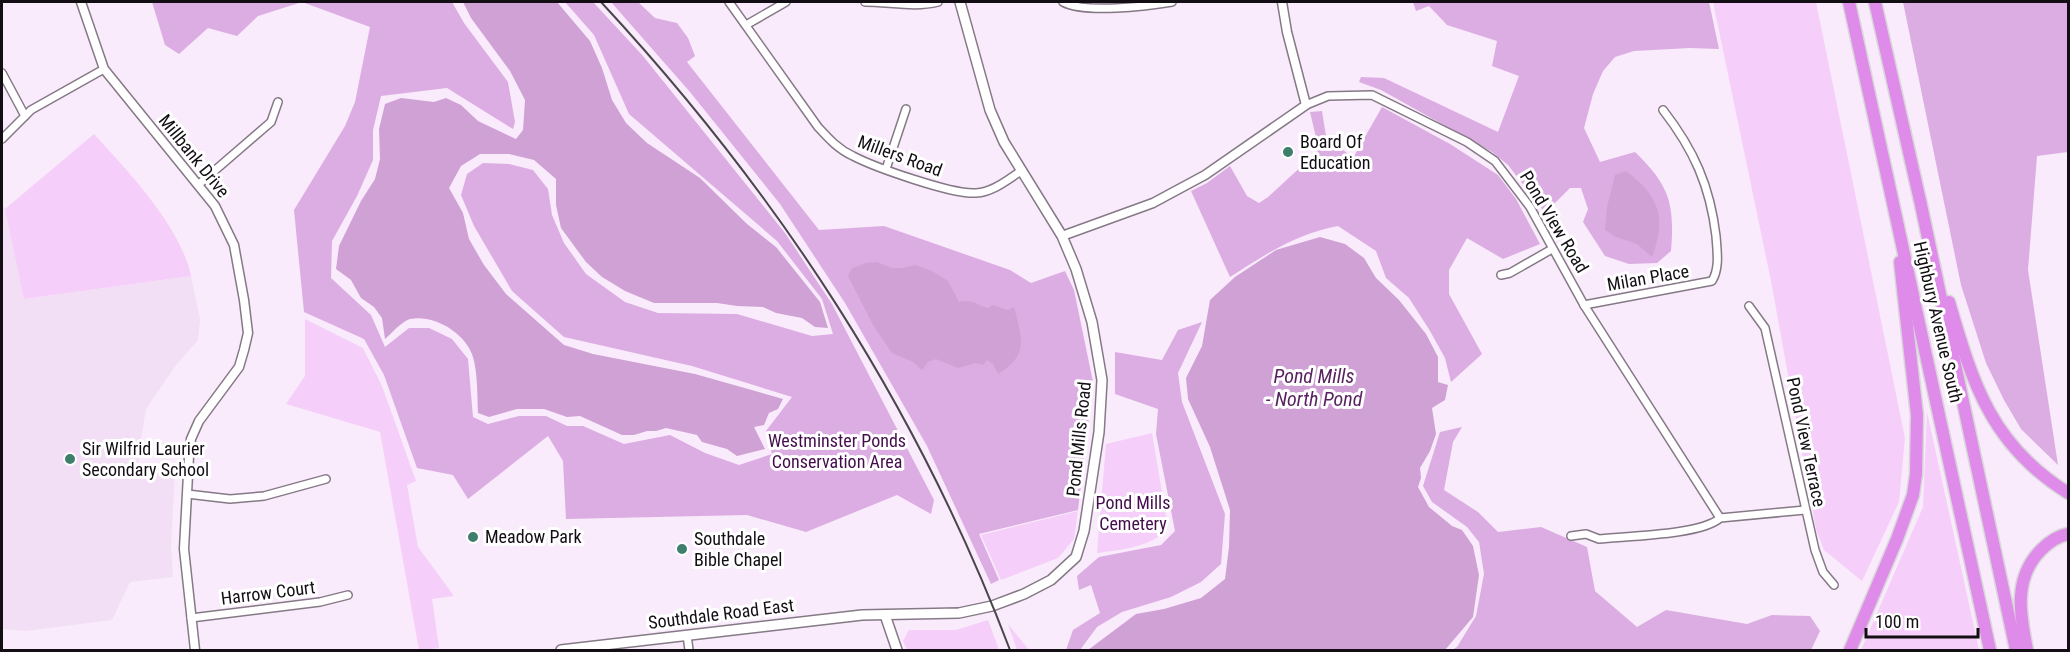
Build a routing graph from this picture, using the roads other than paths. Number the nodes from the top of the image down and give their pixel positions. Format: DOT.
graph roads {
  1 [pos="81,2"];
  2 [pos="729,2"];
  3 [pos="786,2"];
  4 [pos="865,2"];
  5 [pos="879,2"];
  6 [pos="938,2"];
  7 [pos="960,2"];
  8 [pos="1063,2"];
  9 [pos="1172,2"];
  10 [pos="1282,2"];
  11 [pos="1849,2"];
  12 [pos="1875,2"];
  13 [pos="746,25"];
  14 [pos="104,69"];
  15 [pos="2,73"];
  16 [pos="278,102"];
  17 [pos="1306,105"];
  18 [pos="906,109"];
  19 [pos="1663,110"];
  20 [pos="25,116"];
  21 [pos="2,139"];
  22 [pos="886,168"];
  23 [pos="1021,171"];
  24 [pos="198,185"];
  25 [pos="1921,205"];
  26 [pos="1894,210"];
  27 [pos="1062,236"];
  28 [pos="1552,249"];
  29 [pos="1501,275"];
  30 [pos="1584,305"];
  31 [pos="1749,306"];
  32 [pos="326,479"];
  33 [pos="2068,493"];
  34 [pos="187,494"];
  35 [pos="1805,510"];
  36 [pos="1720,518"];
  37 [pos="2068,534"];
  38 [pos="1572,536"];
  39 [pos="1834,585"];
  40 [pos="348,595"];
  41 [pos="885,615"];
  42 [pos="191,618"];
  43 [pos="687,635"];
  44 [pos="195,651"];
  45 [pos="561,651"];
  46 [pos="689,651"];
  47 [pos="897,651"];
  48 [pos="1850,651"];
  49 [pos="1990,651"];
  50 [pos="2016,651"];
  51 [pos="2027,651"];
  1 -- 14 [label="street, Millbank Drive"];
  2 -- 13 [label="street, Millers Road"];
  3 -- 13 [label="street"];
  4 -- 5 [label="street"];
  5 -- 6 [label="street"];
  7 -- 23 [label="main road, Pond Mills Road"];
  8 -- 9 [label="street"];
  10 -- 17 [label="street"];
  11 -- 26 [label="highway, Highbury Avenue South"];
  12 -- 25 [label="highway, Highbury Avenue South"];
  13 -- 22 [label="street, Millers Road"];
  14 -- 20 [label="street"];
  14 -- 24 [label="street, Millbank Drive"];
  15 -- 20 [label="street"];
  16 -- 24 [label="street"];
  17 -- 27 [label="street, Pond View Road"];
  17 -- 28 [label="street, Pond View Road"];
  18 -- 22 [label="street"];
  19 -- 30 [label="street, Milan Place"];
  20 -- 21 [label="street"];
  22 -- 23 [label="street, Millers Road"];
  23 -- 27 [label="main road, Pond Mills Road"];
  24 -- 34 [label="street, Millbank Drive"];
  25 -- 33 [label="highway"];
  25 -- 50 [label="highway, Highbury Avenue South"];
  26 -- 48 [label="highway"];
  26 -- 49 [label="highway, Highbury Avenue South"];
  27 -- 41 [label="main road, Pond Mills Road"];
  28 -- 29 [label="street"];
  28 -- 30 [label="street, Pond View Road"];
  30 -- 36 [label="street, Pond View Road"];
  31 -- 35 [label="street, Pond View Terrace"];
  32 -- 34 [label="street"];
  34 -- 42 [label="street, Millbank Drive"];
  35 -- 36 [label="street"];
  35 -- 39 [label="street, Pond View Terrace"];
  36 -- 38 [label="street"];
  37 -- 51 [label="highway"];
  40 -- 42 [label="street, Harrow Court"];
  41 -- 43 [label="main road, Southdale Road East"];
  41 -- 47 [label="main road"];
  42 -- 44 [label="street, Millbank Drive"];
  43 -- 45 [label="main road, Southdale Road East"];
  43 -- 46 [label="street"];
}
